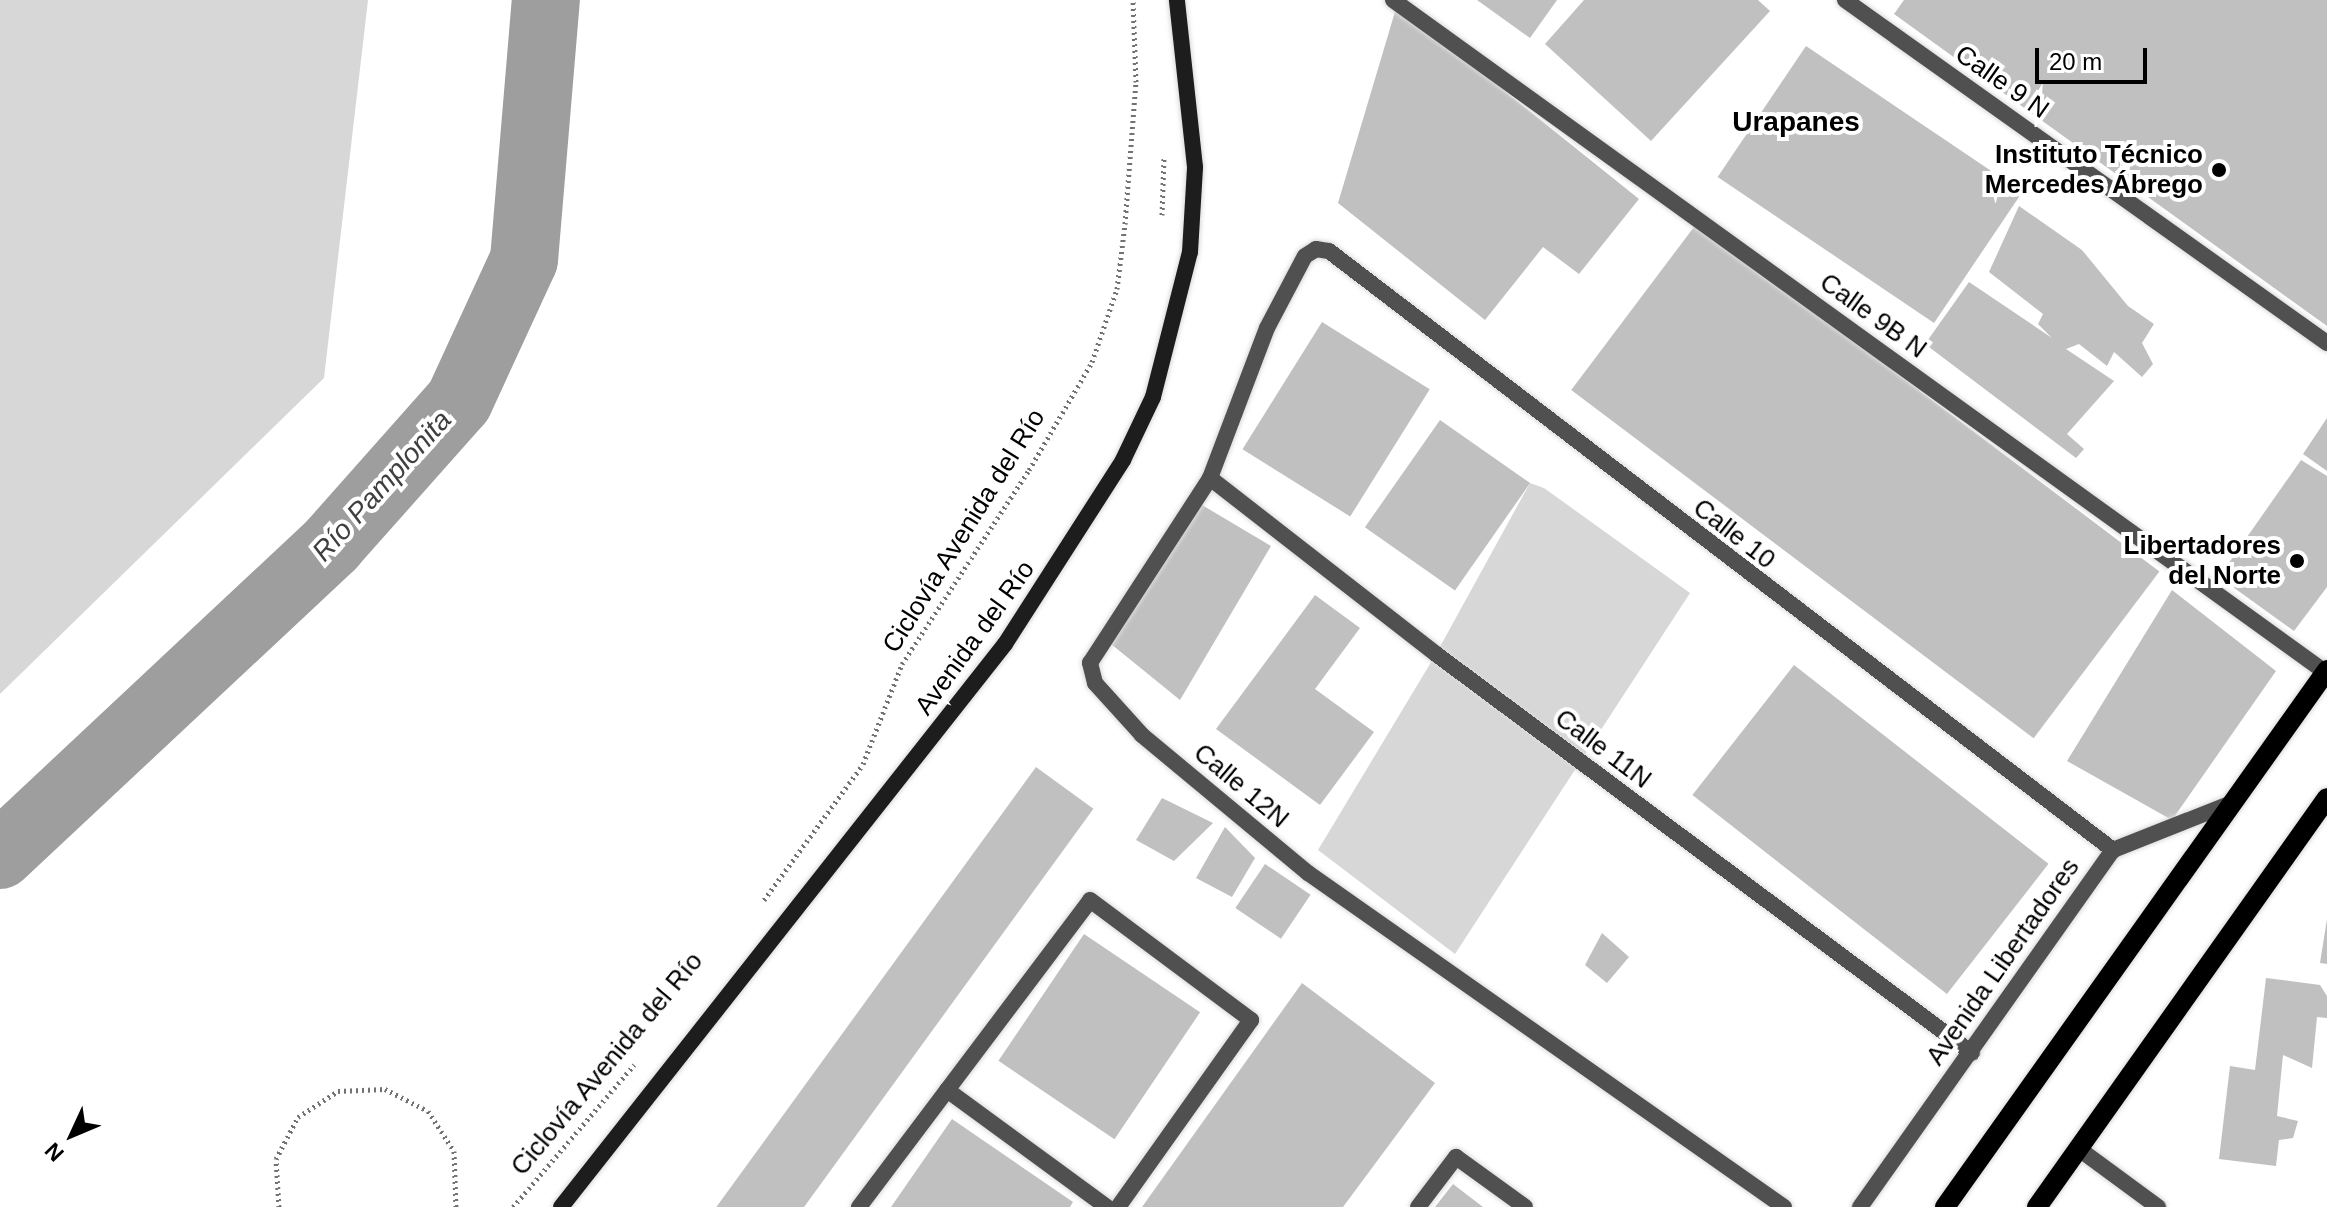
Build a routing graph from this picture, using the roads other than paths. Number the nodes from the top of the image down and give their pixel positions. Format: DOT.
graph roads {
  1 [pos="1177,0"];
  2 [pos="1393,0"];
  3 [pos="1845,0"];
  4 [pos="1329,251"];
  5 [pos="2327,343"];
  6 [pos="1210,478"];
  7 [pos="2326,671"];
  8 [pos="2327,798"];
  9 [pos="2232,803"];
  10 [pos="2113,850"];
  11 [pos="1972,1053"];
  12 [pos="947,1090"];
  13 [pos="2079,1149"];
  14 [pos="561,1207"];
  15 [pos="859,1207"];
  16 [pos="1107,1207"];
  17 [pos="1118,1207"];
  18 [pos="1418,1207"];
  19 [pos="1525,1207"];
  20 [pos="1784,1207"];
  21 [pos="1860,1207"];
  22 [pos="1945,1207"];
  23 [pos="2037,1207"];
  24 [pos="2158,1207"];
  1 -- 14 [label="main road, Avenida del Río"];
  2 -- 7 [label="street, Calle 9B N"];
  3 -- 5 [label="street, Calle 9 N"];
  4 -- 6 [label="street, Calle 12N"];
  4 -- 10 [label="street, Calle 10"];
  6 -- 11 [label="street, Calle 11N"];
  6 -- 20 [label="street, Calle 12N"];
  7 -- 9 [label="main road"];
  8 -- 13 [label="main road"];
  9 -- 10 [label="street, Avenida Libertadores"];
  9 -- 22 [label="main road"];
  10 -- 11 [label="street, Avenida Libertadores"];
  11 -- 21 [label="street, Avenida Libertadores"];
  12 -- 15 [label="street"];
  12 -- 16 [label="street"];
  12 -- 17 [label="street"];
  13 -- 23 [label="main road"];
  13 -- 24 [label="street"];
  18 -- 19 [label="street"];
}
